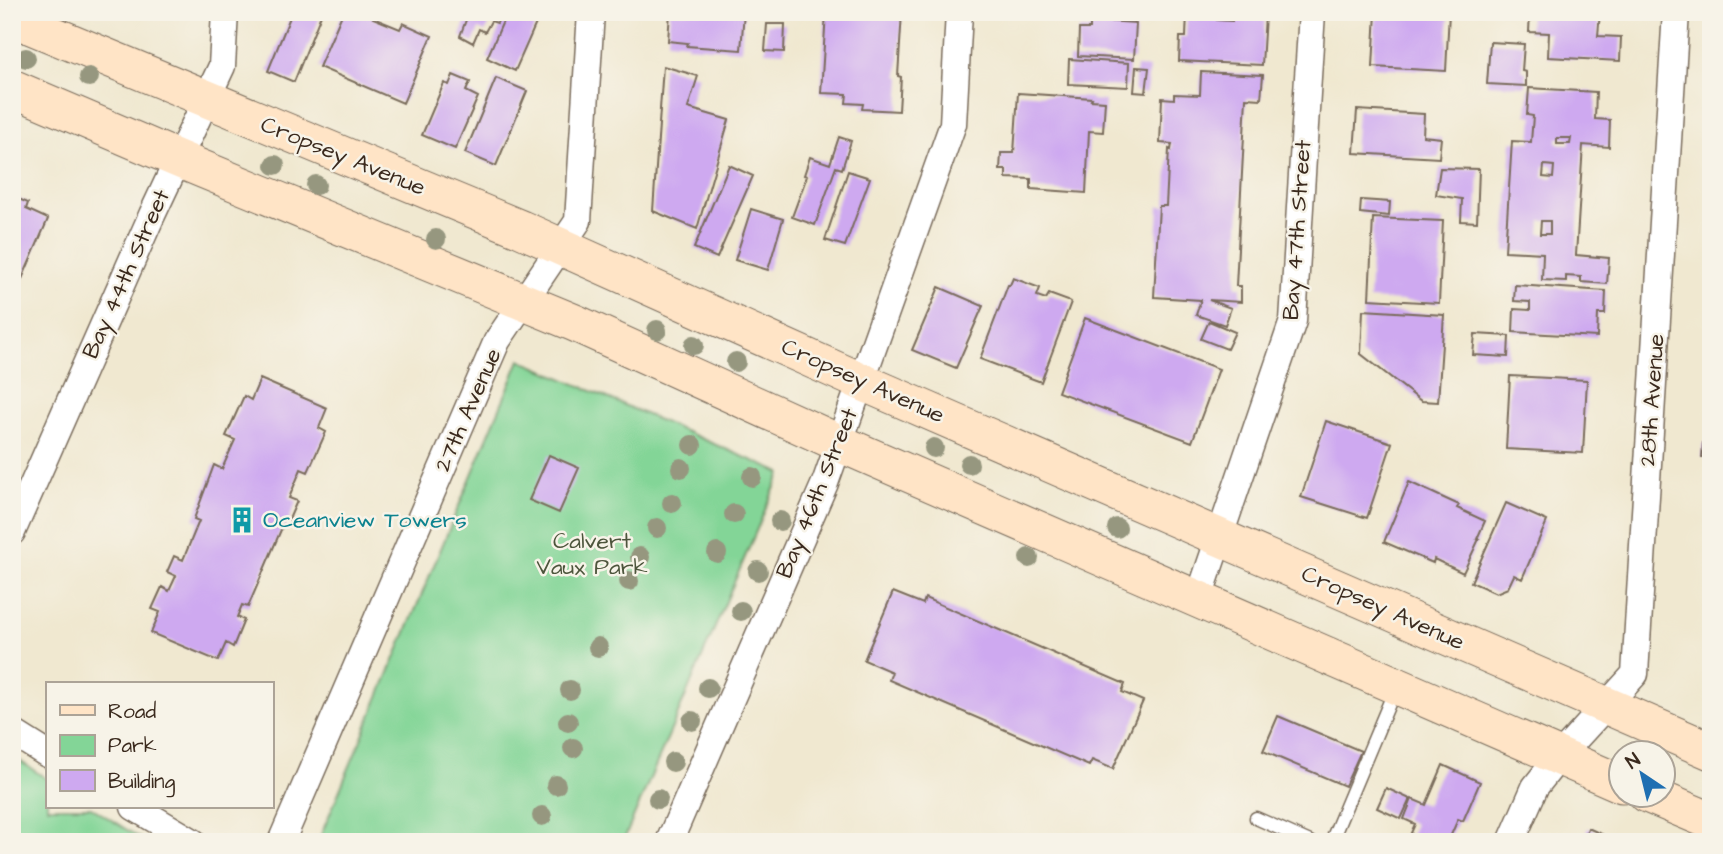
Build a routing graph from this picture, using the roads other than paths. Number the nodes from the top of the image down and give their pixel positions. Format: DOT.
graph roads {
  1 [pos="226,12"];
  2 [pos="591,12"];
  3 [pos="959,12"];
  4 [pos="1311,12"];
  5 [pos="1676,12"];
  6 [pos="12,18"];
  7 [pos="12,88"];
  8 [pos="206,99"];
  9 [pos="178,159"];
  10 [pos="561,247"];
  11 [pos="523,302"];
  12 [pos="860,381"];
  13 [pos="839,443"];
  14 [pos="12,532"];
  15 [pos="1220,537"];
  16 [pos="1198,600"];
  17 [pos="1396,687"];
  18 [pos="1606,706"];
  19 [pos="12,732"];
  20 [pos="1711,751"];
  21 [pos="46,753"];
  22 [pos="1558,758"];
  23 [pos="1608,778"];
  24 [pos="136,808"];
  25 [pos="1675,808"];
  26 [pos="1256,818"];
  27 [pos="1708,824"];
  28 [pos="193,842"];
  29 [pos="281,842"];
  30 [pos="669,842"];
  31 [pos="1310,842"];
  32 [pos="1331,842"];
  33 [pos="1511,842"];
  1 -- 8 [label="street, Bay 44th Street"];
  2 -- 10 [label="street, 27th Avenue"];
  3 -- 12 [label="street, Bay 46th Street"];
  4 -- 15 [label="street, Bay 47th Street"];
  5 -- 18 [label="street, 28th Avenue"];
  6 -- 8 [label="main road, Cropsey Avenue"];
  7 -- 9 [label="main road"];
  8 -- 9 [label="street, Bay 44th Street"];
  8 -- 10 [label="main road, Cropsey Avenue"];
  9 -- 11 [label="main road"];
  9 -- 14 [label="street, Bay 44th Street"];
  10 -- 11 [label="street, 27th Avenue"];
  10 -- 12 [label="main road, Cropsey Avenue"];
  11 -- 13 [label="main road"];
  11 -- 29 [label="street, 27th Avenue"];
  12 -- 13 [label="street, Bay 46th Street"];
  12 -- 15 [label="main road, Cropsey Avenue"];
  13 -- 16 [label="main road"];
  13 -- 30 [label="street, Bay 46th Street"];
  15 -- 16 [label="street, Bay 47th Street"];
  15 -- 18 [label="main road, Cropsey Avenue"];
  16 -- 17 [label="main road"];
  17 -- 22 [label="main road"];
  17 -- 32 [label="lane"];
  18 -- 20 [label="main road, Cropsey Avenue"];
  18 -- 22 [label="street, 28th Avenue"];
  19 -- 21 [label="street"];
  22 -- 23 [label="main road"];
  22 -- 33 [label="street, 28th Avenue"];
  24 -- 28 [label="street"];
  25 -- 27 [label="main road"];
  26 -- 31 [label="lane"];
}
